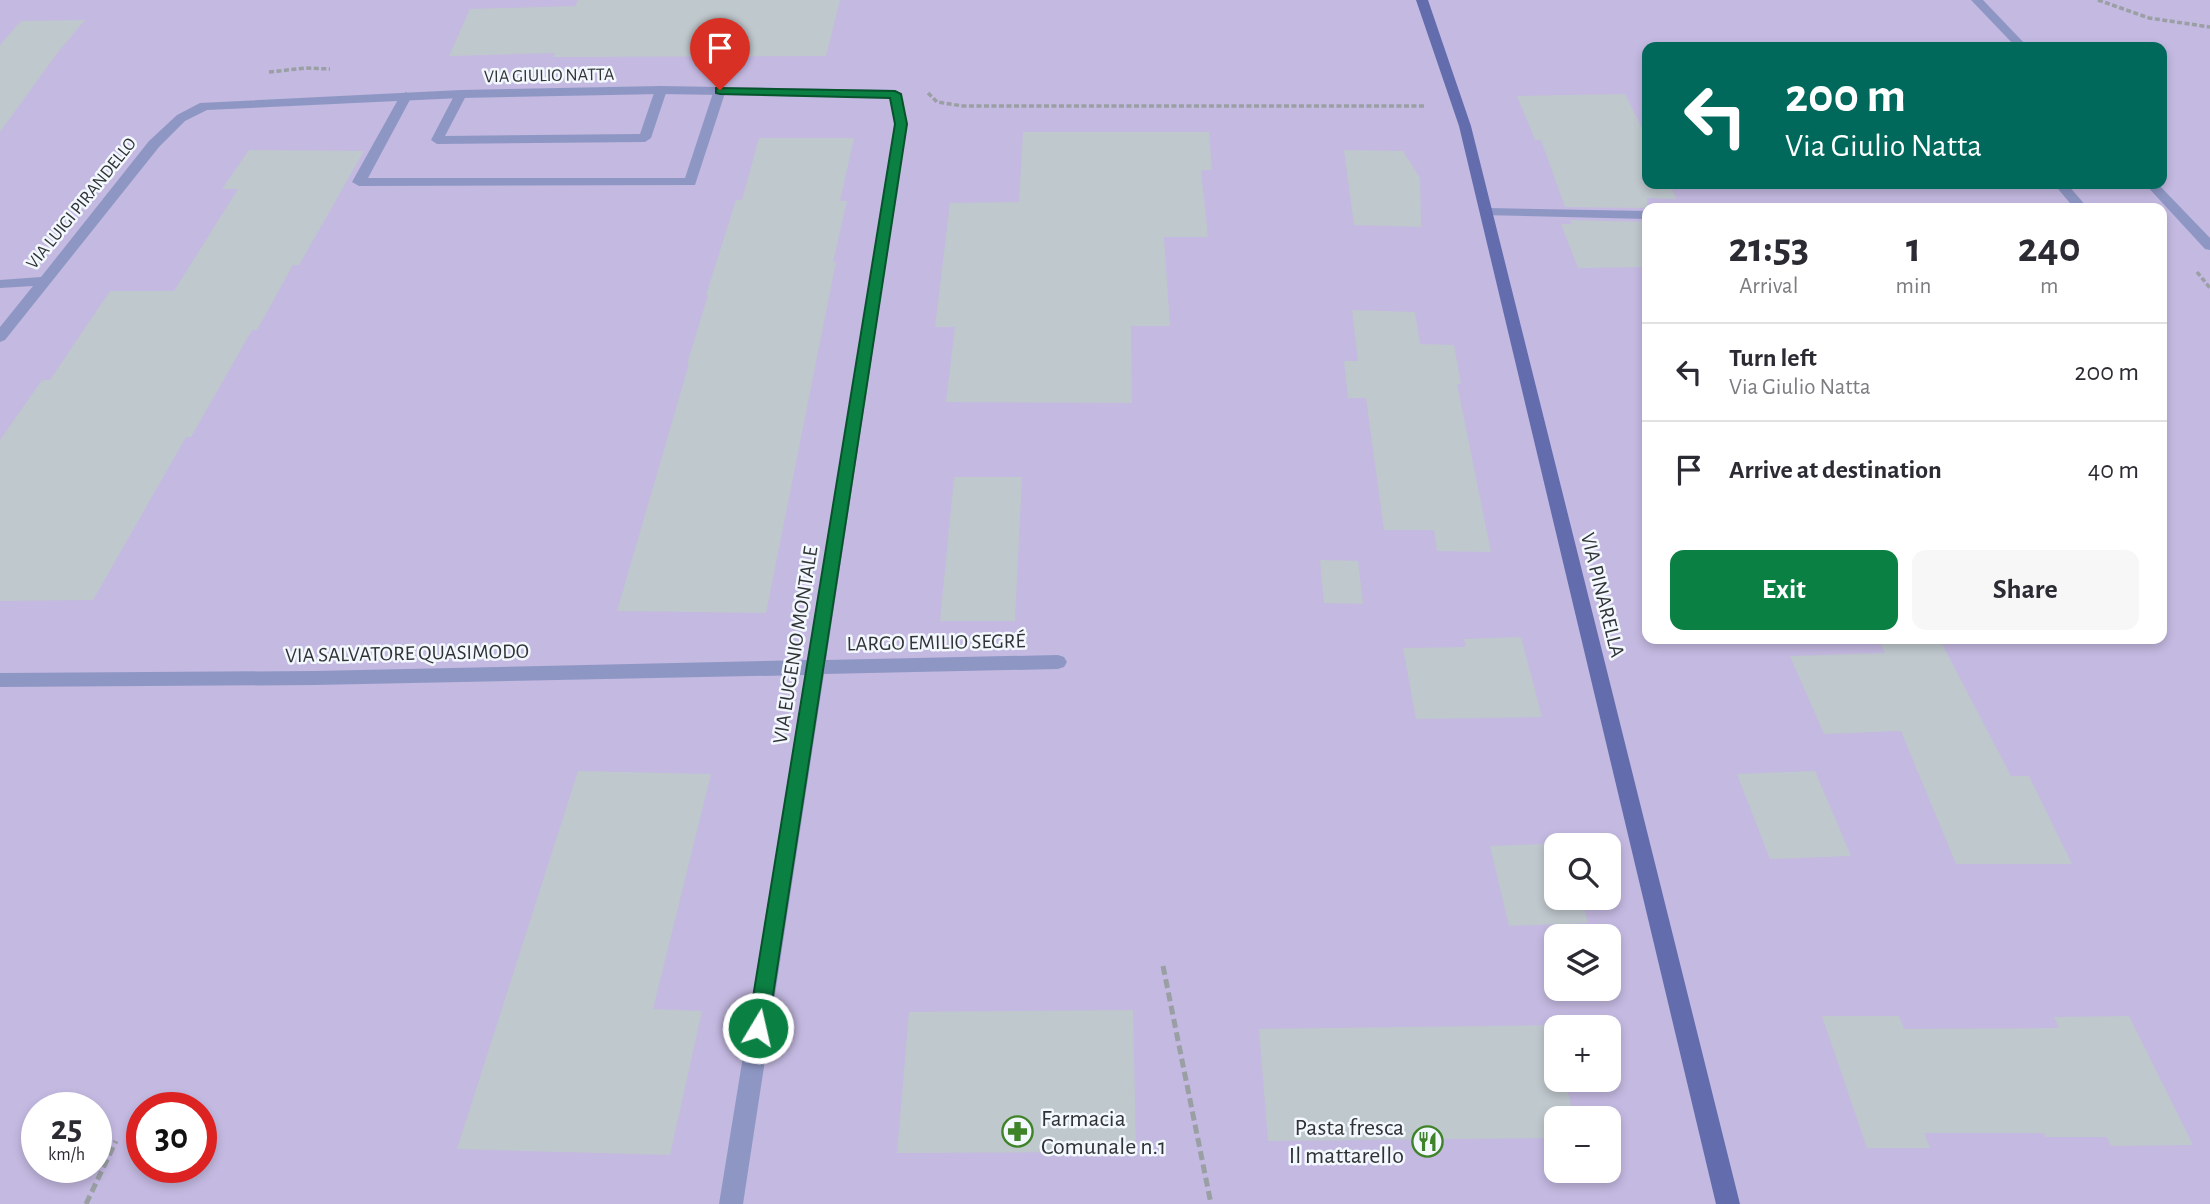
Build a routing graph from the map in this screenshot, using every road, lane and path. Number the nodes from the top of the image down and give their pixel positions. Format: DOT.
graph roads {
  1 [pos="1422,0"];
  2 [pos="1977,0"];
  3 [pos="2098,0"];
  4 [pos="2210,27"];
  5 [pos="2017,42"];
  6 [pos="661,90"];
  7 [pos="720,90"];
  8 [pos="461,94"];
  9 [pos="895,94"];
  10 [pos="406,96"];
  11 [pos="204,106"];
  12 [pos="2064,189"];
  13 [pos="2156,189"];
  14 [pos="2077,203"];
  15 [pos="1486,212"];
  16 [pos="1642,215"];
  17 [pos="2210,246"];
  18 [pos="43,281"];
  19 [pos="0,284"];
  20 [pos="0,337"];
  21 [pos="1058,662"];
  22 [pos="814,667"];
  23 [pos="0,680"];
  24 [pos="1163,966"];
  25 [pos="116,1141"];
  26 [pos="86,1204"];
  27 [pos="731,1204"];
  28 [pos="1211,1204"];
  29 [pos="1728,1204"];
  1 -- 15 [label="street, VIA PINARELLA"];
  2 -- 5 [label="street"];
  3 -- 4 [label="path"];
  6 -- 7 [label="street, VIA GIULIO NATTA"];
  6 -- 8 [label="street, VIA GIULIO NATTA"];
  6 -- 8 [label="street"];
  7 -- 9 [label="street, VIA GIULIO NATTA"];
  7 -- 10 [label="street"];
  8 -- 10 [label="street, VIA GIULIO NATTA"];
  9 -- 22 [label="street, VIA EUGENIO MONTALE"];
  10 -- 11 [label="street, VIA GIULIO NATTA"];
  11 -- 18 [label="street, VIA LUIGI PIRANDELLO"];
  12 -- 14 [label="street"];
  13 -- 17 [label="street"];
  15 -- 16 [label="street"];
  15 -- 29 [label="street, VIA PINARELLA"];
  18 -- 19 [label="street"];
  18 -- 20 [label="street, VIA LUIGI PIRANDELLO"];
  21 -- 22 [label="street, LARGO EMILIO SEGRÉ"];
  22 -- 23 [label="street, VIA SALVATORE QUASIMODO"];
  22 -- 27 [label="street, VIA EUGENIO MONTALE"];
  24 -- 28 [label="path"];
  25 -- 26 [label="path"];
}
